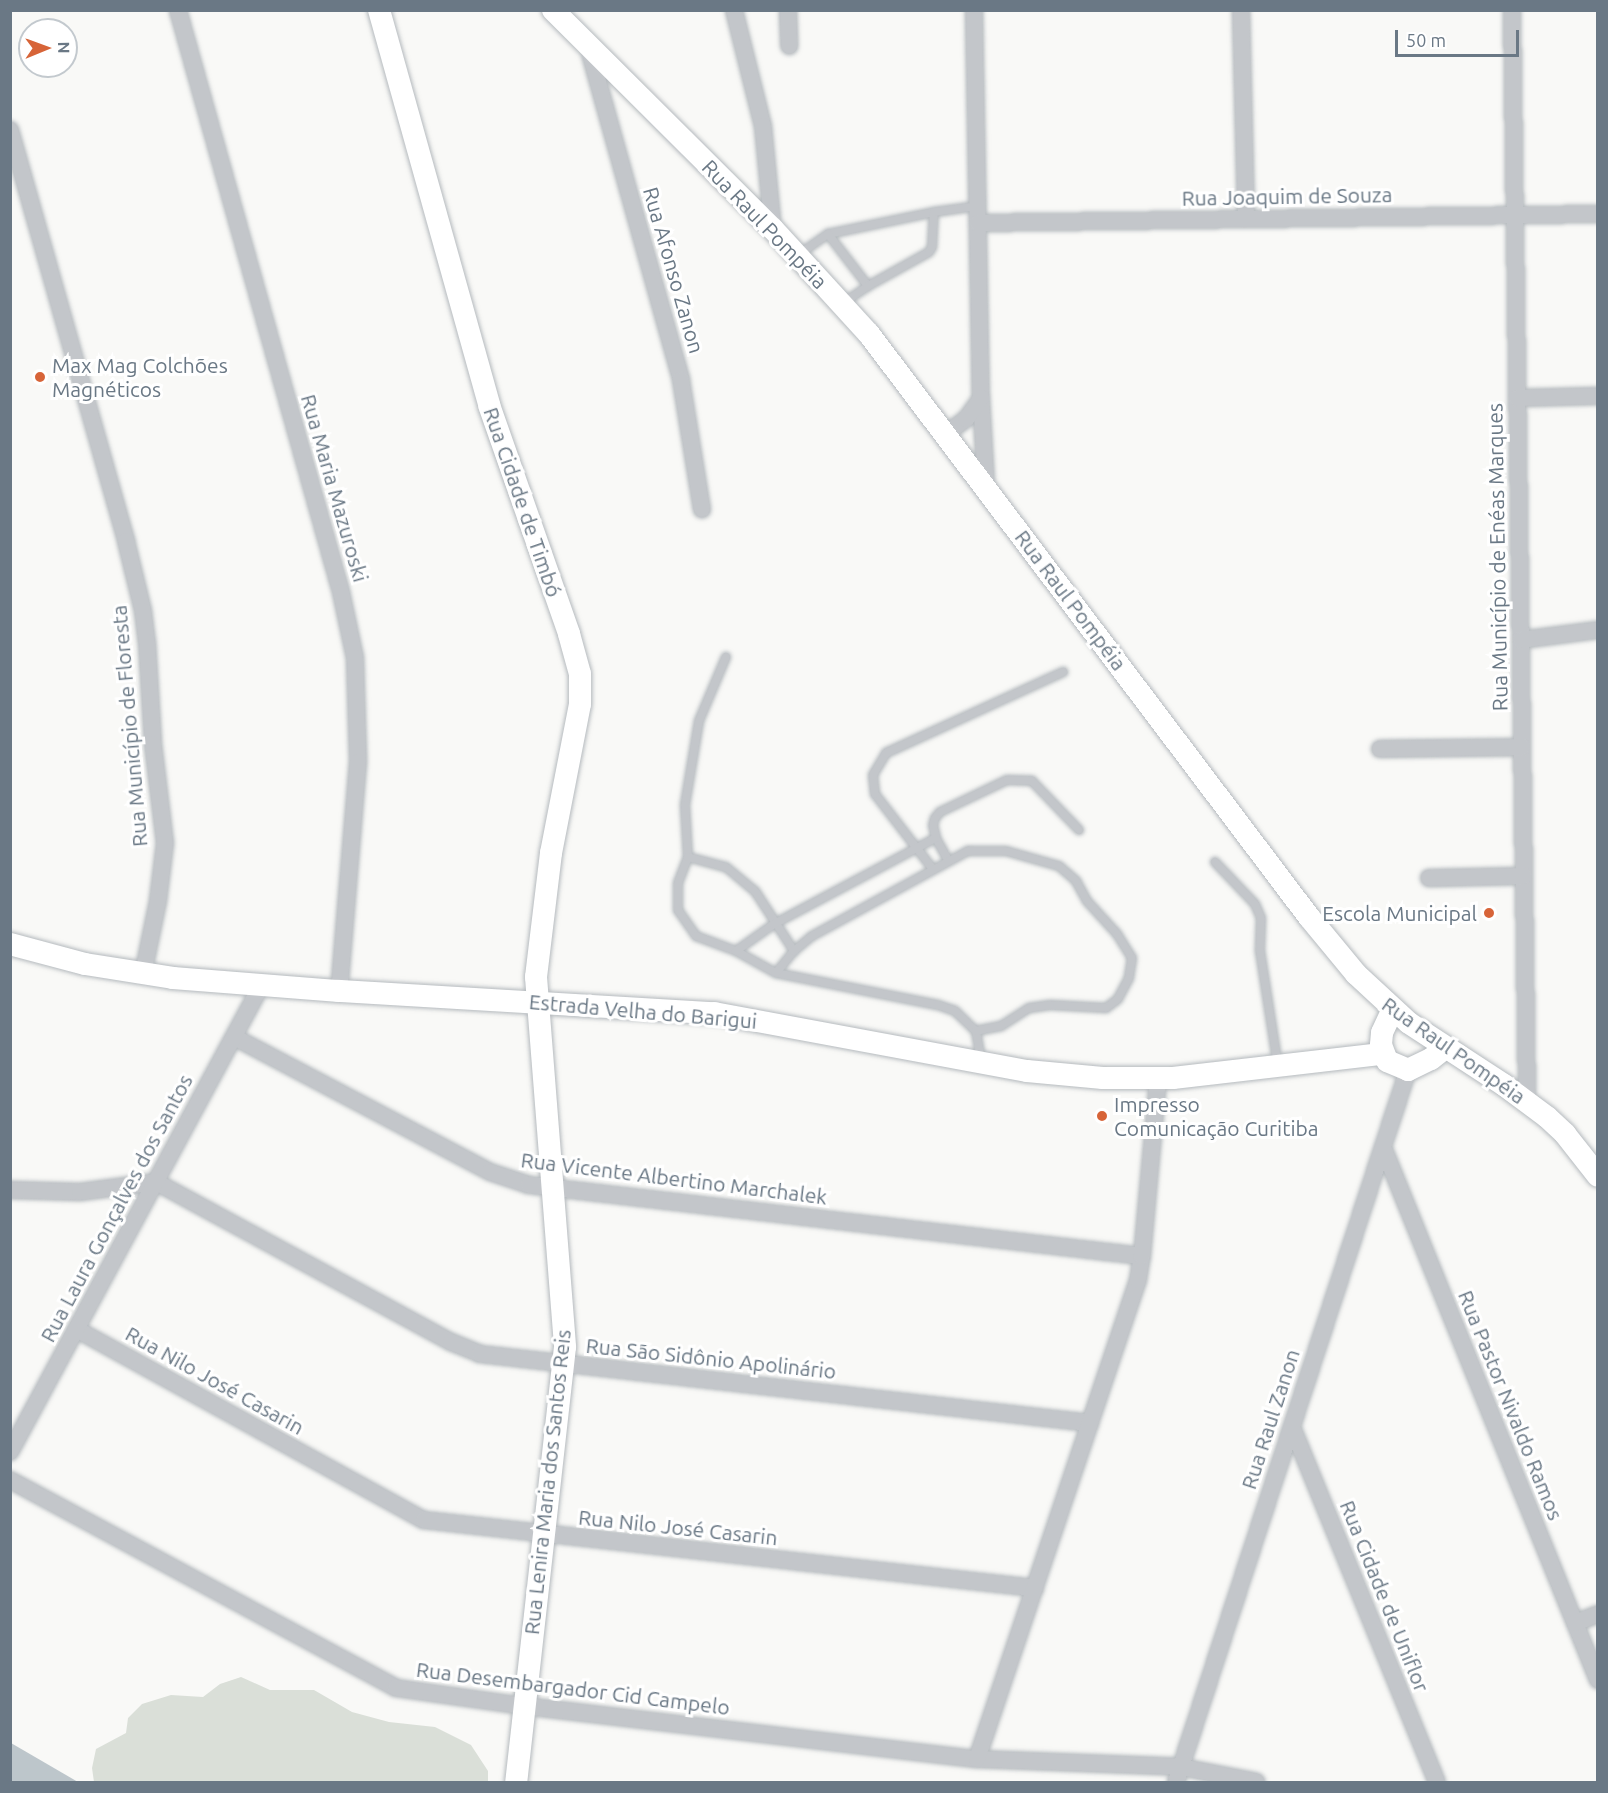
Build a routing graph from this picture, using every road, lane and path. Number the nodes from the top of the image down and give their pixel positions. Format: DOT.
graph roads {
  1 [pos="178,10"];
  2 [pos="379,10"];
  3 [pos="553,10"];
  4 [pos="734,10"];
  5 [pos="788,10"];
  6 [pos="974,10"];
  7 [pos="1241,10"];
  8 [pos="1512,10"];
  9 [pos="588,45"];
  10 [pos="789,46"];
  11 [pos="10,130"];
  12 [pos="934,212"];
  13 [pos="977,214"];
  14 [pos="1598,214"];
  15 [pos="1515,215"];
  16 [pos="1246,219"];
  17 [pos="773,229"];
  18 [pos="828,234"];
  19 [pos="798,255"];
  20 [pos="868,286"];
  21 [pos="843,303"];
  22 [pos="1598,396"];
  23 [pos="981,398"];
  24 [pos="1517,398"];
  25 [pos="946,434"];
  26 [pos="986,486"];
  27 [pos="702,509"];
  28 [pos="1598,630"];
  29 [pos="1521,640"];
  30 [pos="726,657"];
  31 [pos="1063,672"];
  32 [pos="1522,747"];
  33 [pos="1380,749"];
  34 [pos="1079,830"];
  35 [pos="936,838"];
  36 [pos="917,848"];
  37 [pos="688,857"];
  38 [pos="948,860"];
  39 [pos="1215,862"];
  40 [pos="932,868"];
  41 [pos="1524,876"];
  42 [pos="1429,878"];
  43 [pos="774,924"];
  44 [pos="10,944"];
  45 [pos="736,951"];
  46 [pos="794,951"];
  47 [pos="776,973"];
  48 [pos="143,974"];
  49 [pos="261,986"];
  50 [pos="339,991"];
  51 [pos="536,1002"];
  52 [pos="1393,1010"];
  53 [pos="976,1031"];
  54 [pos="234,1037"];
  55 [pos="1445,1048"];
  56 [pos="1382,1054"];
  57 [pos="981,1063"];
  58 [pos="1278,1066"];
  59 [pos="1408,1070"];
  60 [pos="1158,1079"];
  61 [pos="1527,1102"];
  62 [pos="1383,1147"];
  63 [pos="1598,1176"];
  64 [pos="156,1182"];
  65 [pos="552,1188"];
  66 [pos="10,1190"];
  67 [pos="1142,1256"];
  68 [pos="76,1329"];
  69 [pos="563,1364"];
  70 [pos="1090,1423"];
  71 [pos="1292,1427"];
  72 [pos="10,1452"];
  73 [pos="10,1480"];
  74 [pos="544,1535"];
  75 [pos="1035,1588"];
  76 [pos="1598,1614"];
  77 [pos="1575,1623"];
  78 [pos="1598,1680"];
  79 [pos="524,1706"];
  80 [pos="977,1759"];
  81 [pos="1178,1774"];
  82 [pos="516,1782"];
  83 [pos="1257,1782"];
  84 [pos="1437,1782"];
  1 -- 50 [label="street, Rua Maria Mazuroski"];
  2 -- 51 [label="main road, Rua Cidade de Timbó"];
  3 -- 9 [label="main road, Rua Raul Pompéia"];
  4 -- 17 [label="street"];
  5 -- 10 [label="street"];
  6 -- 13 [label="street"];
  7 -- 16 [label="street"];
  8 -- 15 [label="street, Rua Município de Enéas Marques"];
  9 -- 17 [label="main road, Rua Raul Pompéia"];
  9 -- 27 [label="street, Rua Afonso Zanon"];
  11 -- 48 [label="street, Rua Município de Floresta"];
  12 -- 13 [label="lane"];
  12 -- 18 [label="lane"];
  12 -- 20 [label="lane"];
  13 -- 16 [label="street, Rua Joaquim de Souza"];
  13 -- 23 [label="street"];
  14 -- 15 [label="street, Rua Joaquim de Souza"];
  15 -- 16 [label="street, Rua Joaquim de Souza"];
  15 -- 24 [label="street, Rua Município de Enéas Marques"];
  17 -- 19 [label="main road, Rua Raul Pompéia"];
  18 -- 19 [label="lane"];
  18 -- 20 [label="lane"];
  19 -- 21 [label="main road, Rua Raul Pompéia"];
  20 -- 21 [label="lane"];
  21 -- 25 [label="main road, Rua Raul Pompéia"];
  22 -- 24 [label="street"];
  23 -- 25 [label="street"];
  23 -- 26 [label="street"];
  24 -- 29 [label="street, Rua Município de Enéas Marques"];
  25 -- 26 [label="main road, Rua Raul Pompéia"];
  26 -- 52 [label="main road, Rua Raul Pompéia"];
  28 -- 29 [label="street"];
  29 -- 32 [label="street, Rua Município de Enéas Marques"];
  30 -- 37 [label="lane"];
  31 -- 36 [label="lane"];
  32 -- 33 [label="street"];
  32 -- 41 [label="street, Rua Município de Enéas Marques"];
  34 -- 35 [label="lane"];
  35 -- 36 [label="lane"];
  35 -- 38 [label="lane"];
  36 -- 40 [label="lane"];
  36 -- 43 [label="lane"];
  37 -- 43 [label="lane"];
  37 -- 45 [label="lane"];
  38 -- 40 [label="lane"];
  38 -- 53 [label="lane"];
  39 -- 58 [label="lane"];
  40 -- 46 [label="lane"];
  41 -- 42 [label="street"];
  41 -- 61 [label="street, Rua Município de Enéas Marques"];
  43 -- 45 [label="lane"];
  43 -- 46 [label="lane"];
  44 -- 48 [label="main road, Estrada Velha do Barigui"];
  45 -- 47 [label="lane"];
  46 -- 47 [label="lane"];
  47 -- 53 [label="lane"];
  48 -- 49 [label="main road, Estrada Velha do Barigui"];
  49 -- 50 [label="main road, Estrada Velha do Barigui"];
  49 -- 54 [label="street, Rua Laura Gonçalves dos Santos"];
  50 -- 51 [label="main road, Estrada Velha do Barigui"];
  51 -- 57 [label="main road, Estrada Velha do Barigui"];
  51 -- 65 [label="main road, Rua Lenira Maria dos Santos Reis"];
  52 -- 55 [label="main road, Rua Raul Pompéia"];
  52 -- 56 [label="main road"];
  53 -- 57 [label="lane"];
  54 -- 64 [label="street, Rua Laura Gonçalves dos Santos"];
  54 -- 65 [label="street, Rua Vicente Albertino Marchalek"];
  55 -- 59 [label="main road"];
  55 -- 61 [label="main road, Rua Raul Pompéia"];
  56 -- 58 [label="main road, Estrada Velha do Barigui"];
  56 -- 59 [label="main road"];
  57 -- 60 [label="main road, Estrada Velha do Barigui"];
  58 -- 60 [label="main road, Estrada Velha do Barigui"];
  59 -- 62 [label="street, Rua Raul Zanon"];
  60 -- 67 [label="street"];
  61 -- 63 [label="main road, Rua Raul Pompéia"];
  62 -- 71 [label="street, Rua Raul Zanon"];
  62 -- 77 [label="street, Rua Pastor Nivaldo Ramos"];
  64 -- 66 [label="street"];
  64 -- 68 [label="street, Rua Laura Gonçalves dos Santos"];
  64 -- 69 [label="street, Rua São Sidônio Apolinário"];
  65 -- 67 [label="street, Rua Vicente Albertino Marchalek"];
  65 -- 69 [label="main road, Rua Lenira Maria dos Santos Reis"];
  67 -- 70 [label="street"];
  68 -- 72 [label="street, Rua Laura Gonçalves dos Santos"];
  68 -- 74 [label="street, Rua Nilo José Casarin"];
  69 -- 70 [label="street, Rua São Sidônio Apolinário"];
  69 -- 74 [label="main road, Rua Lenira Maria dos Santos Reis"];
  70 -- 75 [label="street"];
  71 -- 81 [label="street, Rua Raul Zanon"];
  71 -- 84 [label="street, Rua Cidade de Uniflor"];
  73 -- 79 [label="street, Rua Desembargador Cid Campelo"];
  74 -- 75 [label="street, Rua Nilo José Casarin"];
  74 -- 79 [label="main road, Rua Lenira Maria dos Santos Reis"];
  75 -- 80 [label="street"];
  76 -- 77 [label="street"];
  77 -- 78 [label="street, Rua Pastor Nivaldo Ramos"];
  79 -- 80 [label="street, Rua Desembargador Cid Campelo"];
  79 -- 82 [label="main road, Rua Lenira Maria dos Santos Reis"];
  80 -- 81 [label="street, Rua Desembargador Cid Campelo"];
  81 -- 83 [label="street, Rua Desembargador Cid Campelo"];
}
